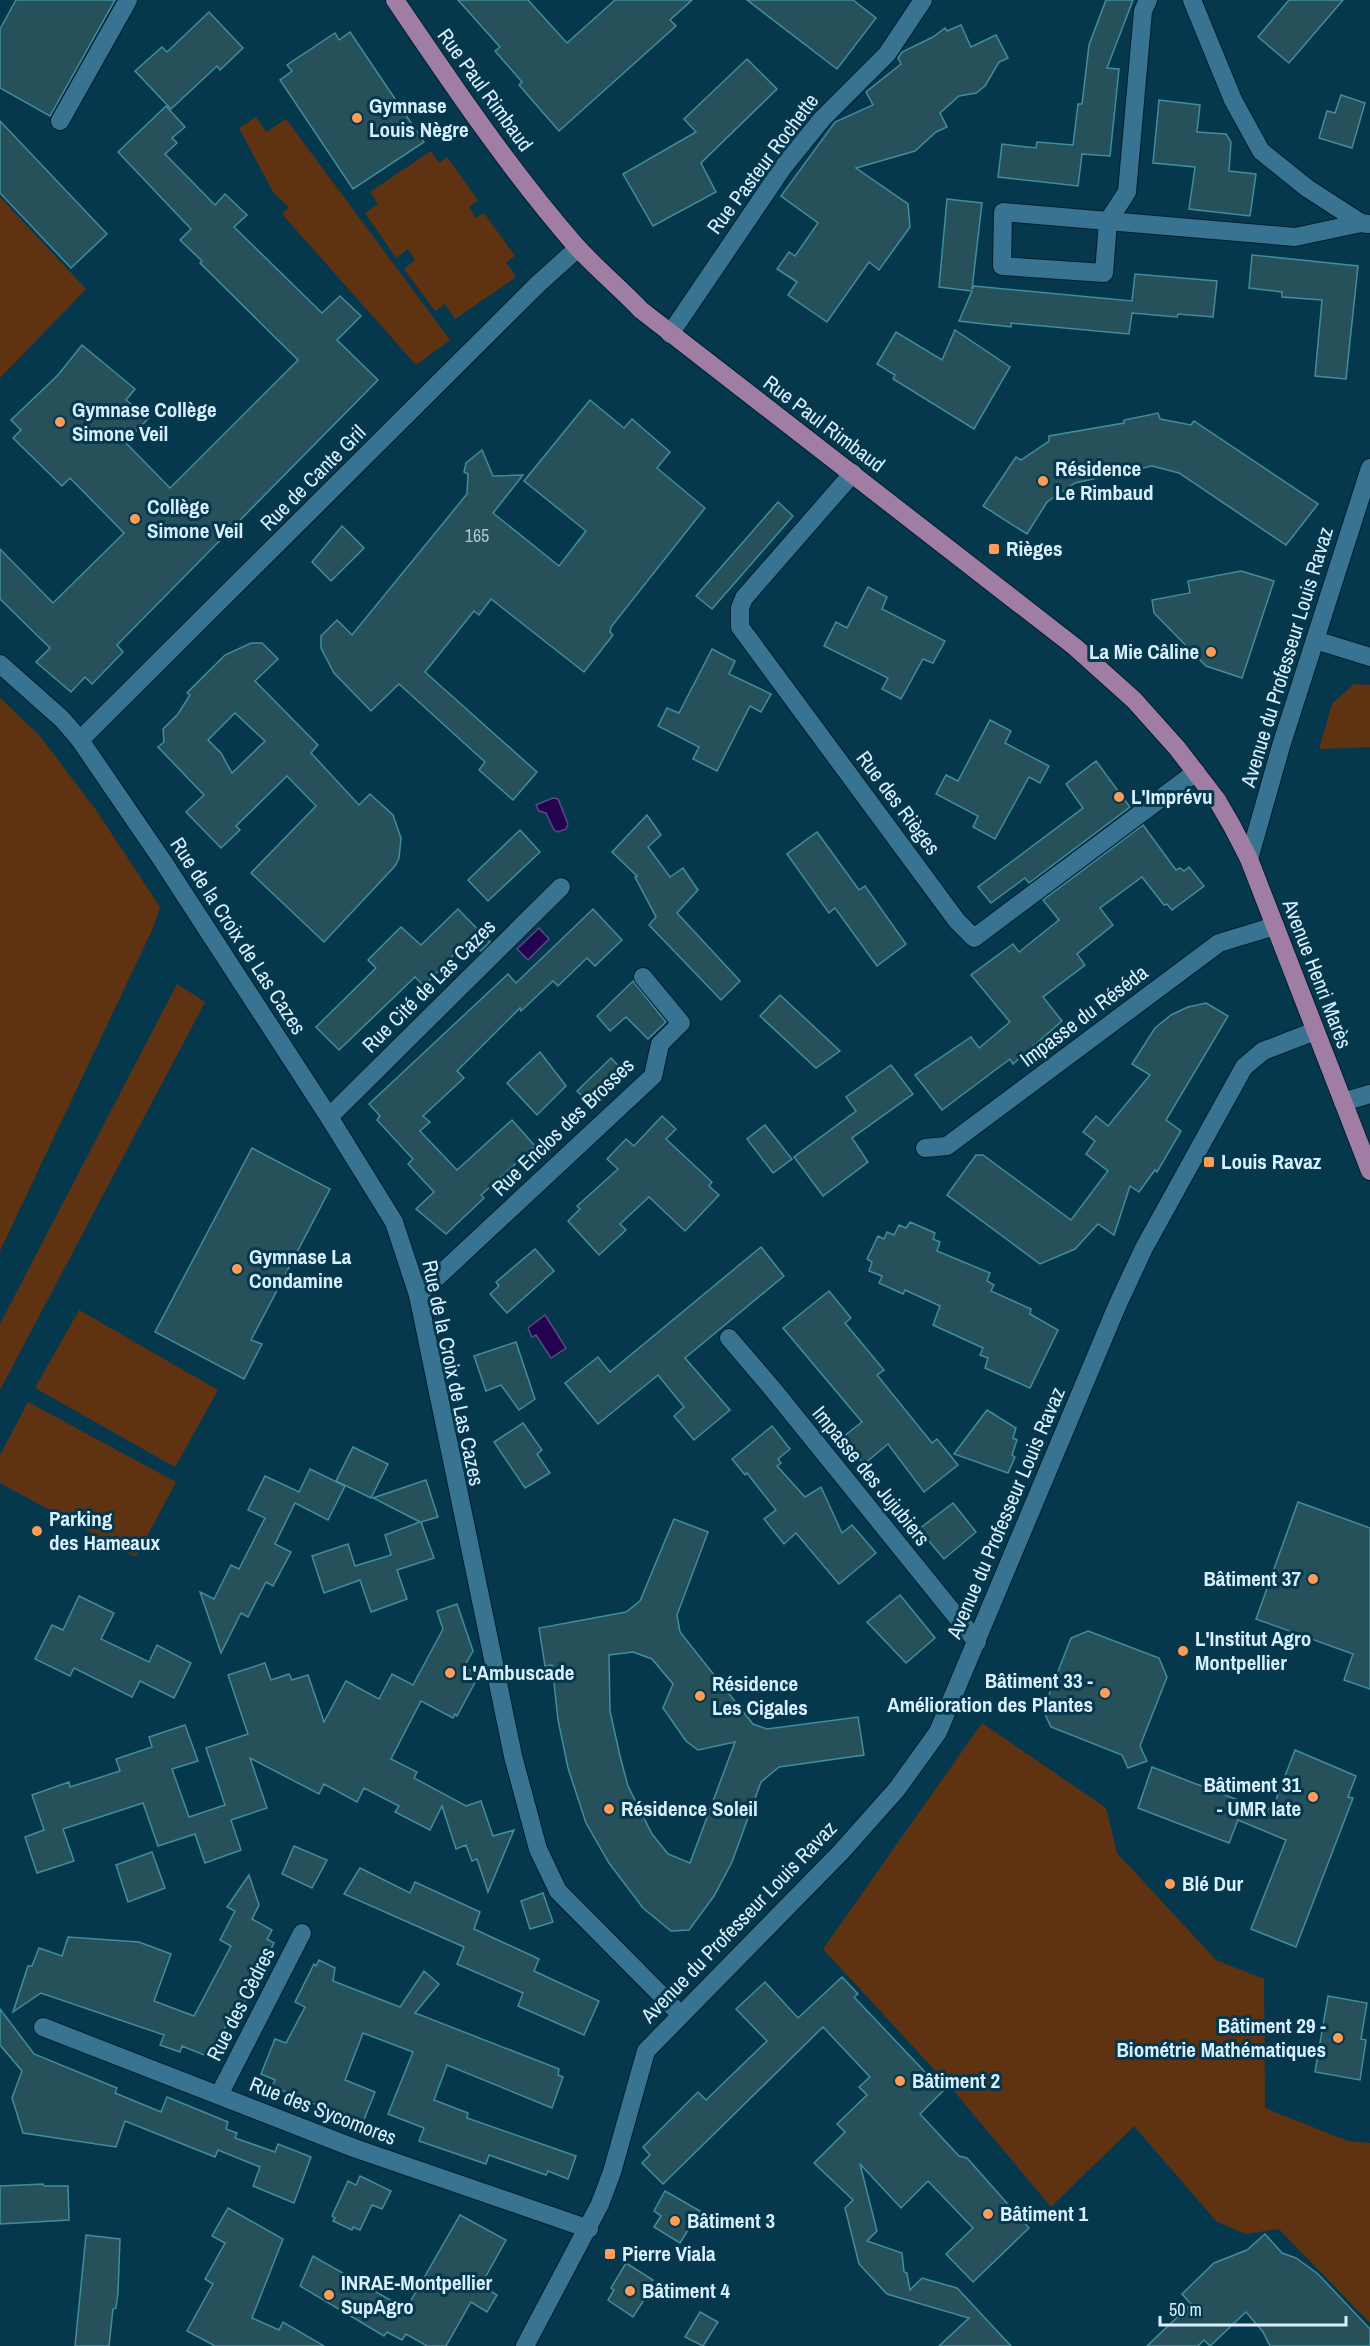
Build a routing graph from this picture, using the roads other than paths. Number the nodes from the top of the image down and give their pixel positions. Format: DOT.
graph roads {
  1 [pos="128,0"];
  2 [pos="395,0"];
  3 [pos="923,0"];
  4 [pos="1148,0"];
  5 [pos="1195,2"];
  6 [pos="60,122"];
  7 [pos="1108,221"];
  8 [pos="1365,224"];
  9 [pos="578,248"];
  10 [pos="670,334"];
  11 [pos="1370,468"];
  12 [pos="853,473"];
  13 [pos="1315,640"];
  14 [pos="1370,657"];
  15 [pos="0,664"];
  16 [pos="80,740"];
  17 [pos="1196,772"];
  18 [pos="1249,859"];
  19 [pos="561,887"];
  20 [pos="1275,926"];
  21 [pos="643,977"];
  22 [pos="1315,1031"];
  23 [pos="1370,1094"];
  24 [pos="1343,1102"];
  25 [pos="329,1117"];
  26 [pos="925,1148"];
  27 [pos="1370,1172"];
  28 [pos="418,1295"];
  29 [pos="729,1338"];
  30 [pos="978,1642"];
  31 [pos="302,1933"];
  32 [pos="680,2014"];
  33 [pos="44,2027"];
  34 [pos="219,2095"];
  35 [pos="589,2229"];
  36 [pos="525,2346"];
  1 -- 6 [label="street"];
  2 -- 9 [label="main road, Rue Paul Rimbaud"];
  3 -- 10 [label="street, Rue Pasteur Rochette"];
  4 -- 7 [label="street"];
  5 -- 8 [label="street"];
  7 -- 7 [label="street"];
  7 -- 8 [label="street"];
  9 -- 10 [label="main road, Rue Paul Rimbaud"];
  9 -- 16 [label="street, Rue de Cante Gril"];
  10 -- 12 [label="main road, Rue Paul Rimbaud"];
  11 -- 13 [label="street, Avenue du Professeur Louis Ravaz"];
  12 -- 17 [label="main road, Rue Paul Rimbaud"];
  12 -- 17 [label="street, Rue des Rièges"];
  13 -- 14 [label="street"];
  13 -- 18 [label="street, Avenue du Professeur Louis Ravaz"];
  15 -- 16 [label="street, Rue de la Croix de Las Cazes"];
  16 -- 25 [label="street, Rue de la Croix de Las Cazes"];
  17 -- 18 [label="main road, Rue Paul Rimbaud"];
  18 -- 20 [label="main road, Avenue Henri Marès"];
  19 -- 25 [label="street, Rue Cité de Las Cazes"];
  20 -- 22 [label="main road, Avenue Henri Marès"];
  20 -- 26 [label="street, Impasse du Réséda"];
  21 -- 28 [label="street, Rue Enclos des Brosses"];
  22 -- 24 [label="main road, Avenue Henri Marès"];
  22 -- 30 [label="street, Avenue du Professeur Louis Ravaz"];
  23 -- 24 [label="street"];
  24 -- 27 [label="main road, Avenue Henri Marès"];
  25 -- 28 [label="street, Rue de la Croix de Las Cazes"];
  28 -- 32 [label="street, Rue de la Croix de Las Cazes"];
  29 -- 30 [label="street, Impasse des Jujubiers"];
  30 -- 32 [label="street, Avenue du Professeur Louis Ravaz"];
  31 -- 34 [label="street, Rue des Cèdres"];
  32 -- 35 [label="street, Avenue du Professeur Louis Ravaz"];
  33 -- 34 [label="street, Rue des Sycomores"];
  34 -- 35 [label="street, Rue des Sycomores"];
  35 -- 36 [label="street, Avenue du Professeur Louis Ravaz"];
}
